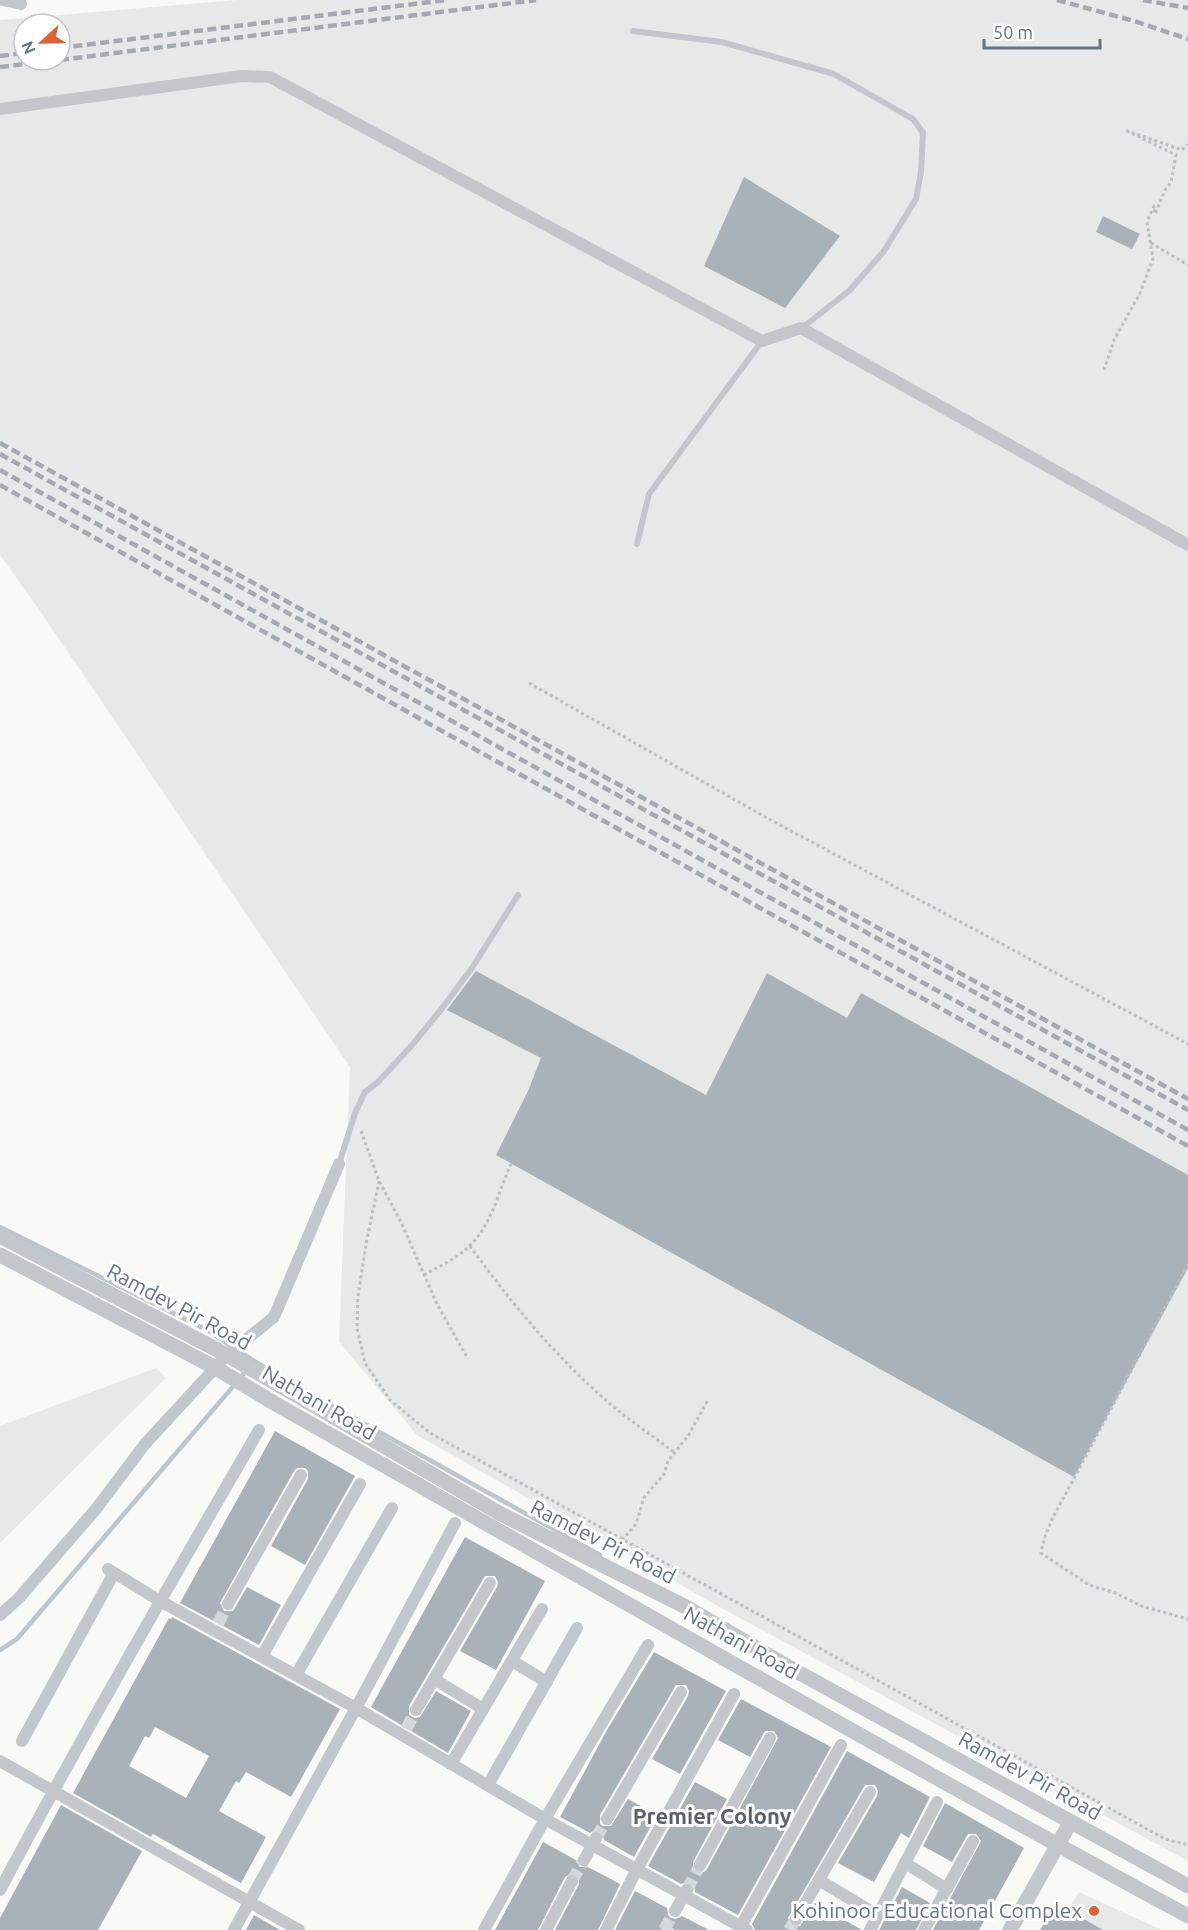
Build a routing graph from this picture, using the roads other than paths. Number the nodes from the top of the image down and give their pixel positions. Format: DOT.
graph roads {
  1 [pos="3,0"];
  2 [pos="21,4"];
  3 [pos="633,31"];
  4 [pos="0,109"];
  5 [pos="801,328"];
  6 [pos="762,341"];
  7 [pos="637,544"];
  8 [pos="1188,545"];
  9 [pos="518,895"];
  10 [pos="339,1164"];
  11 [pos="0,1236"];
  12 [pos="0,1255"];
  13 [pos="227,1355"];
  14 [pos="216,1368"];
  15 [pos="247,1373"];
  16 [pos="260,1430"];
  17 [pos="301,1475"];
  18 [pos="360,1484"];
  19 [pos="466,1503"];
  20 [pos="392,1508"];
  21 [pos="455,1524"];
  22 [pos="490,1583"];
  23 [pos="673,1600"];
  24 [pos="160,1601"];
  25 [pos="228,1604"];
  26 [pos="542,1609"];
  27 [pos="0,1615"];
  28 [pos="661,1623"];
  29 [pos="577,1628"];
  30 [pos="648,1645"];
  31 [pos="262,1656"];
  32 [pos="512,1660"];
  33 [pos="296,1675"];
  34 [pos="434,1679"];
  35 [pos="547,1682"];
  36 [pos="681,1692"];
  37 [pos="734,1694"];
  38 [pos="356,1708"];
  39 [pos="483,1709"];
  40 [pos="864,1709"];
  41 [pos="416,1710"];
  42 [pos="852,1730"];
  43 [pos="770,1738"];
  44 [pos="22,1741"];
  45 [pos="841,1745"];
  46 [pos="0,1761"];
  47 [pos="451,1764"];
  48 [pos="488,1785"];
  49 [pos="53,1791"];
  50 [pos="870,1792"];
  51 [pos="938,1802"];
  52 [pos="546,1819"];
  53 [pos="607,1819"];
  54 [pos="1070,1823"];
  55 [pos="594,1841"];
  56 [pos="973,1841"];
  57 [pos="1059,1846"];
  58 [pos="584,1860"];
  59 [pos="905,1863"];
  60 [pos="700,1864"];
  61 [pos="637,1869"];
  62 [pos="819,1880"];
  63 [pos="572,1881"];
  64 [pos="1188,1886"];
  65 [pos="947,1889"];
  66 [pos="0,1890"];
  67 [pos="685,1892"];
  68 [pos="249,1901"];
  69 [pos="675,1911"];
  70 [pos="877,1915"];
  71 [pos="1188,1916"];
  72 [pos="796,1919"];
  73 [pos="742,1929"];
  74 [pos="234,1930"];
  75 [pos="299,1930"];
  76 [pos="484,1930"];
  77 [pos="546,1930"];
  78 [pos="606,1930"];
  79 [pos="870,1930"];
  80 [pos="924,1930"];
  81 [pos="1010,1930"];
  1 -- 2 [label="street"];
  3 -- 5 [label="lane"];
  4 -- 6 [label="street"];
  5 -- 6 [label="street"];
  5 -- 8 [label="street"];
  6 -- 7 [label="lane"];
  9 -- 10 [label="lane"];
  10 -- 13 [label="street"];
  11 -- 13 [label="street, Ramdev Pir Road"];
  12 -- 14 [label="street, Nathani Road"];
  13 -- 14 [label="street"];
  13 -- 15 [label="street, Ramdev Pir Road"];
  14 -- 15 [label="street, Nathani Road"];
  14 -- 27 [label="street"];
  15 -- 19 [label="street, Nathani Road"];
  16 -- 24 [label="street"];
  17 -- 25 [label="street"];
  18 -- 31 [label="street"];
  19 -- 23 [label="street, Ramdev Pir Road"];
  19 -- 28 [label="street, Nathani Road"];
  20 -- 33 [label="street"];
  21 -- 38 [label="street"];
  22 -- 34 [label="street"];
  23 -- 28 [label="street"];
  23 -- 40 [label="street, Ramdev Pir Road"];
  24 -- 31 [label="street"];
  24 -- 44 [label="street"];
  24 -- 49 [label="street"];
  26 -- 32 [label="street"];
  28 -- 42 [label="street, Nathani Road"];
  29 -- 35 [label="street"];
  30 -- 52 [label="street"];
  31 -- 33 [label="street"];
  32 -- 35 [label="street"];
  32 -- 39 [label="street"];
  33 -- 38 [label="street"];
  34 -- 39 [label="street"];
  34 -- 41 [label="street"];
  35 -- 48 [label="street"];
  36 -- 53 [label="street"];
  37 -- 61 [label="street"];
  38 -- 47 [label="street"];
  38 -- 68 [label="street"];
  39 -- 47 [label="street"];
  40 -- 42 [label="street"];
  40 -- 54 [label="street, Ramdev Pir Road"];
  42 -- 57 [label="street, Nathani Road"];
  43 -- 60 [label="street"];
  45 -- 73 [label="street"];
  46 -- 49 [label="street"];
  47 -- 48 [label="street"];
  48 -- 52 [label="street"];
  49 -- 66 [label="street"];
  49 -- 68 [label="street"];
  50 -- 62 [label="street"];
  51 -- 59 [label="street"];
  52 -- 55 [label="street"];
  52 -- 76 [label="street"];
  54 -- 57 [label="street"];
  54 -- 64 [label="street, Ramdev Pir Road"];
  55 -- 58 [label="street"];
  55 -- 61 [label="street"];
  56 -- 65 [label="street"];
  57 -- 71 [label="street, Nathani Road"];
  57 -- 81 [label="street"];
  59 -- 65 [label="street"];
  59 -- 70 [label="street"];
  61 -- 67 [label="street"];
  61 -- 78 [label="street"];
  62 -- 70 [label="street"];
  62 -- 72 [label="street"];
  63 -- 77 [label="street"];
  65 -- 80 [label="street"];
  67 -- 69 [label="street"];
  67 -- 73 [label="street"];
  68 -- 74 [label="street"];
  68 -- 75 [label="street"];
  70 -- 79 [label="street"];
}
